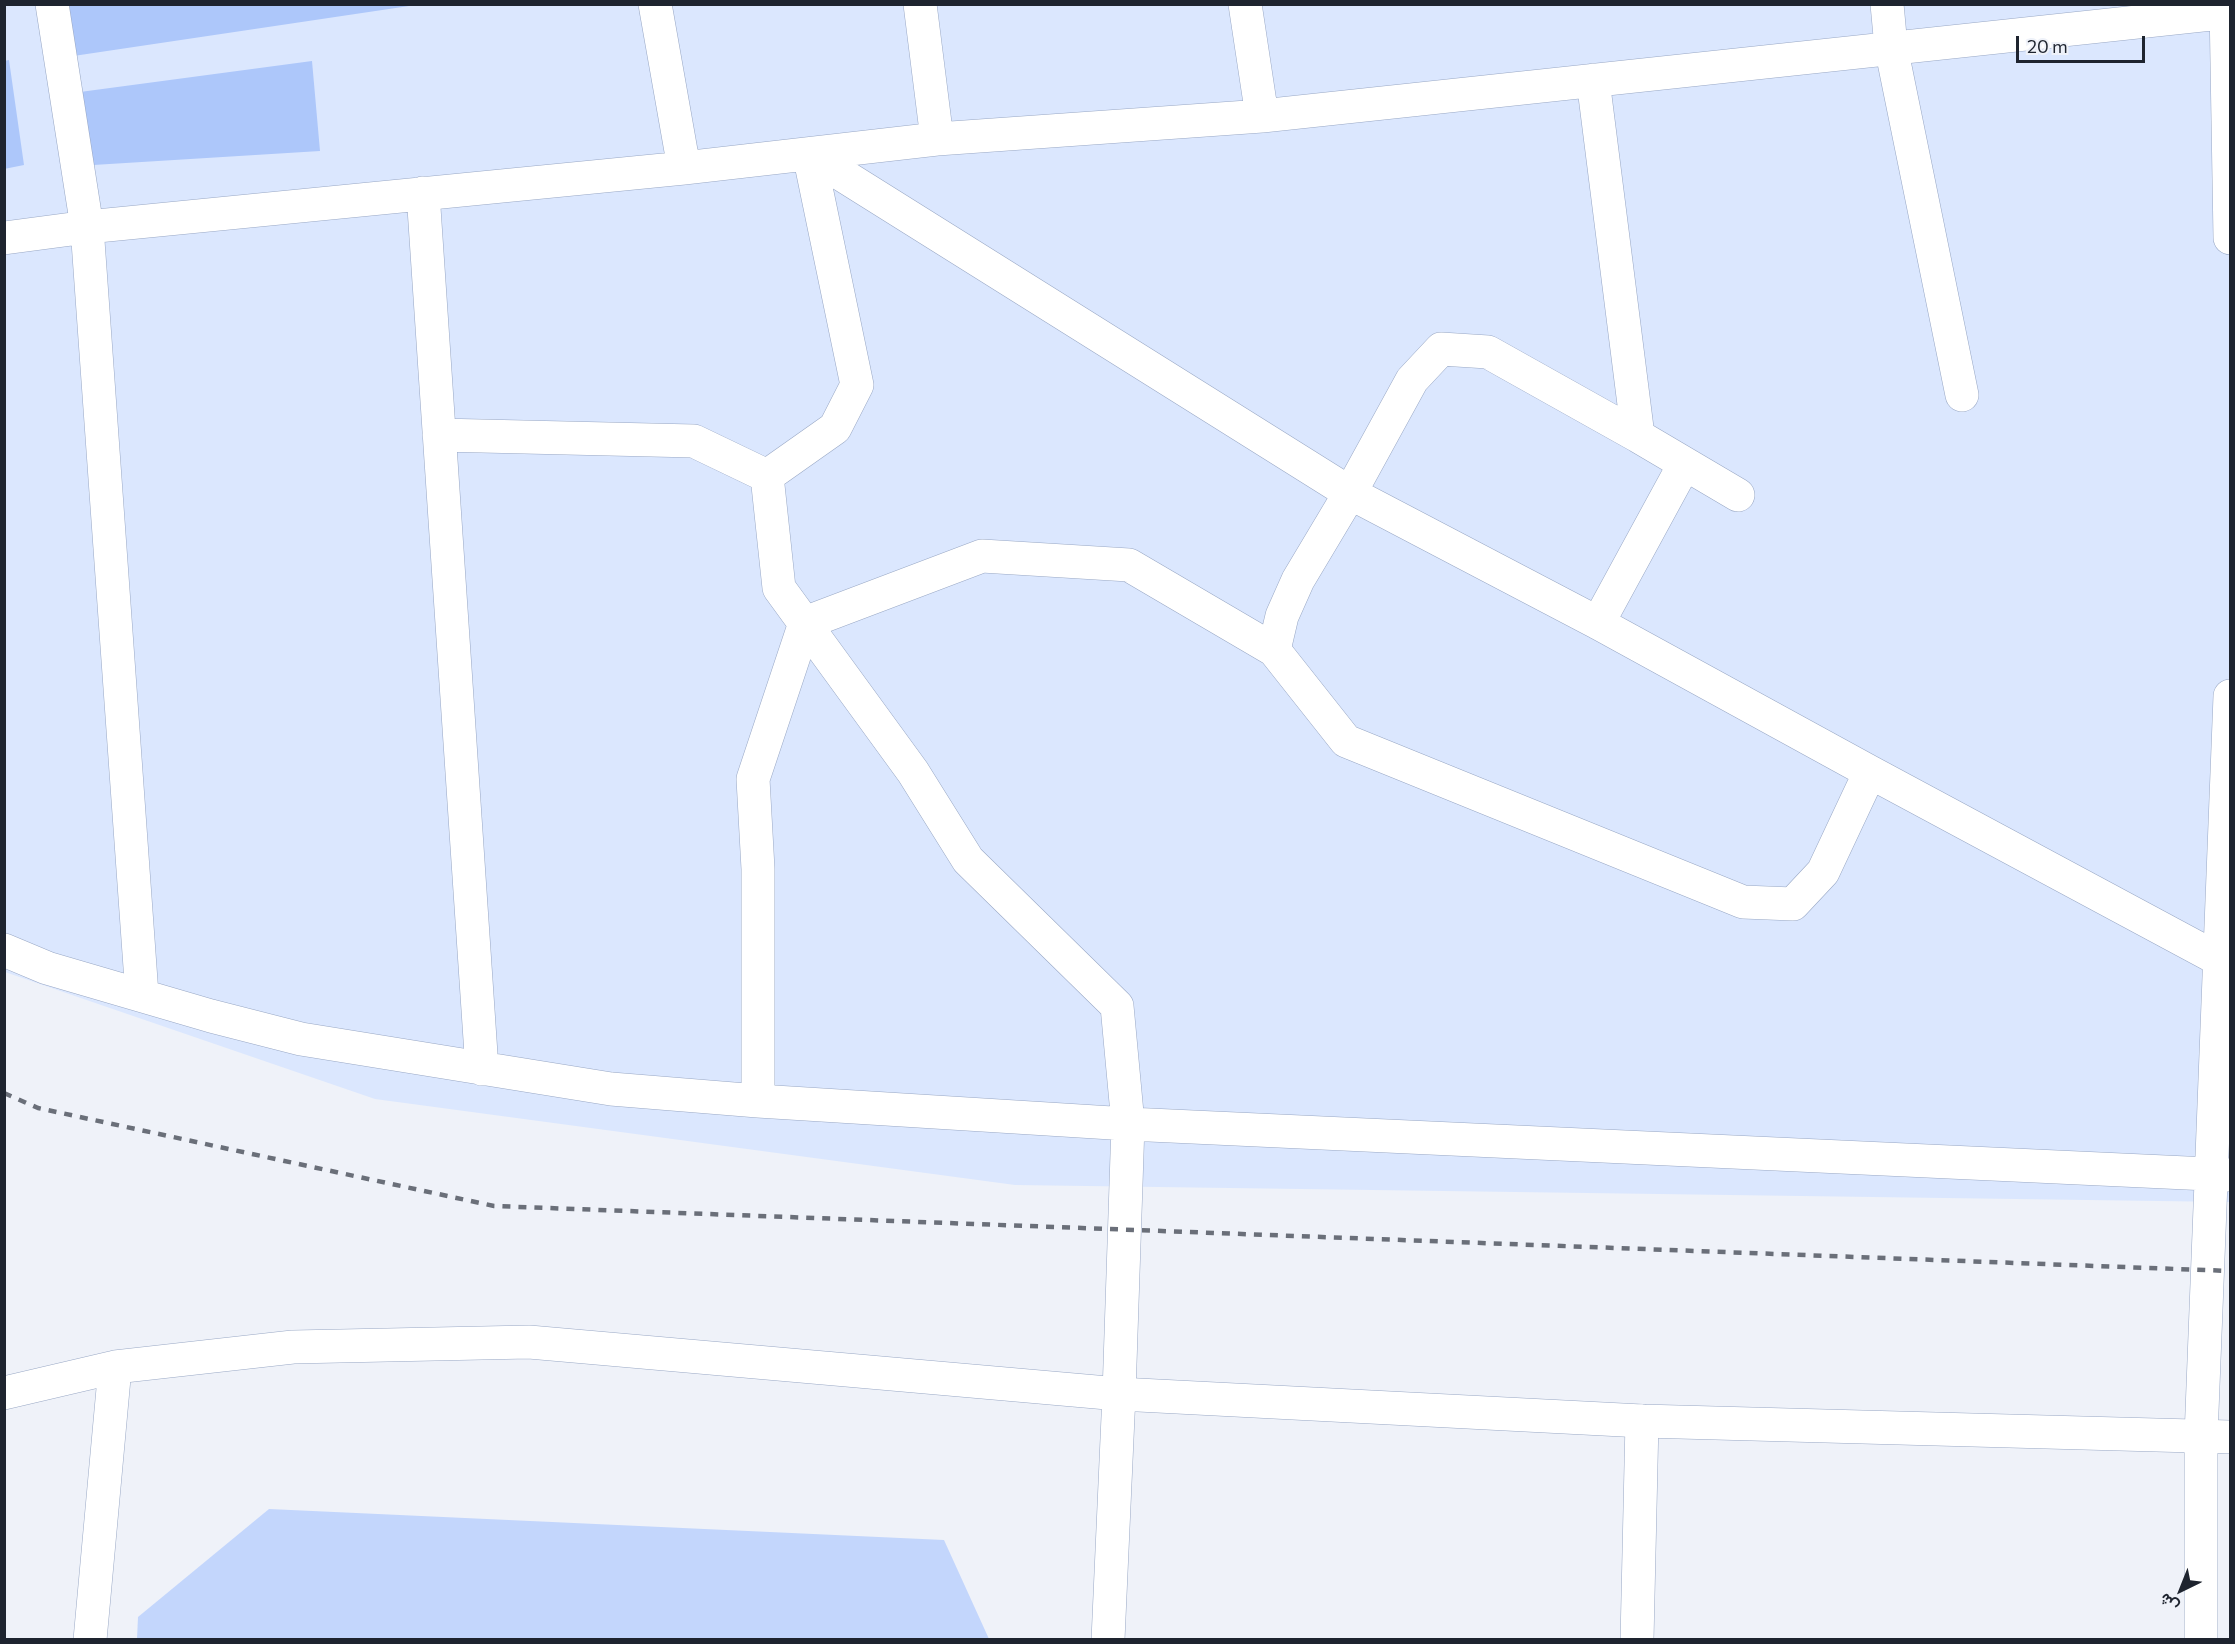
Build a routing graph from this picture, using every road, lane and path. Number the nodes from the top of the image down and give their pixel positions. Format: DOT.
graph roads {
  1 [pos="52,4"];
  2 [pos="655,4"];
  3 [pos="920,4"];
  4 [pos="1245,4"];
  5 [pos="1887,4"];
  6 [pos="2228,10"];
  7 [pos="1891,47"];
  8 [pos="1593,80"];
  9 [pos="1262,116"];
  10 [pos="937,139"];
  11 [pos="809,154"];
  12 [pos="684,168"];
  13 [pos="423,193"];
  14 [pos="87,227"];
  15 [pos="4,238"];
  16 [pos="2230,238"];
  17 [pos="1962,395"];
  18 [pos="439,435"];
  19 [pos="1638,436"];
  20 [pos="1684,465"];
  21 [pos="767,476"];
  22 [pos="1350,493"];
  23 [pos="1738,495"];
  24 [pos="1598,622"];
  25 [pos="805,623"];
  26 [pos="1274,650"];
  27 [pos="2230,696"];
  28 [pos="1870,772"];
  29 [pos="4,950"];
  30 [pos="2220,960"];
  31 [pos="142,995"];
  32 [pos="482,1069"];
  33 [pos="758,1101"];
  34 [pos="1128,1124"];
  35 [pos="2221,1175"];
  36 [pos="115,1367"];
  37 [pos="4,1393"];
  38 [pos="1119,1394"];
  39 [pos="1642,1421"];
  40 [pos="2216,1437"];
  41 [pos="90,1640"];
  42 [pos="1108,1640"];
  43 [pos="1637,1640"];
  44 [pos="2201,1640"];
  1 -- 14 [label="street"];
  2 -- 12 [label="street"];
  3 -- 10 [label="street"];
  4 -- 9 [label="street"];
  5 -- 7 [label="street"];
  6 -- 7 [label="street"];
  6 -- 16 [label="street"];
  7 -- 8 [label="street"];
  7 -- 17 [label="street"];
  8 -- 9 [label="street"];
  8 -- 19 [label="street"];
  9 -- 10 [label="street"];
  10 -- 11 [label="street"];
  11 -- 12 [label="street"];
  11 -- 21 [label="street"];
  11 -- 22 [label="street"];
  12 -- 13 [label="street"];
  13 -- 14 [label="street"];
  13 -- 18 [label="street"];
  14 -- 15 [label="street"];
  14 -- 31 [label="street"];
  18 -- 21 [label="street"];
  18 -- 32 [label="street"];
  19 -- 20 [label="street"];
  19 -- 22 [label="street"];
  20 -- 23 [label="street"];
  20 -- 24 [label="street"];
  21 -- 25 [label="street"];
  22 -- 24 [label="street"];
  22 -- 26 [label="street"];
  24 -- 28 [label="street"];
  25 -- 26 [label="street"];
  25 -- 33 [label="street"];
  25 -- 34 [label="street"];
  26 -- 28 [label="street"];
  27 -- 30 [label="street"];
  28 -- 30 [label="street"];
  29 -- 31 [label="street"];
  30 -- 35 [label="street"];
  31 -- 32 [label="street"];
  32 -- 33 [label="street"];
  33 -- 34 [label="street"];
  34 -- 35 [label="street"];
  34 -- 38 [label="street"];
  35 -- 40 [label="street"];
  36 -- 37 [label="street"];
  36 -- 38 [label="street"];
  36 -- 41 [label="street"];
  38 -- 39 [label="street"];
  38 -- 42 [label="street"];
  39 -- 40 [label="street"];
  39 -- 43 [label="street"];
  40 -- 44 [label="street"];
}
